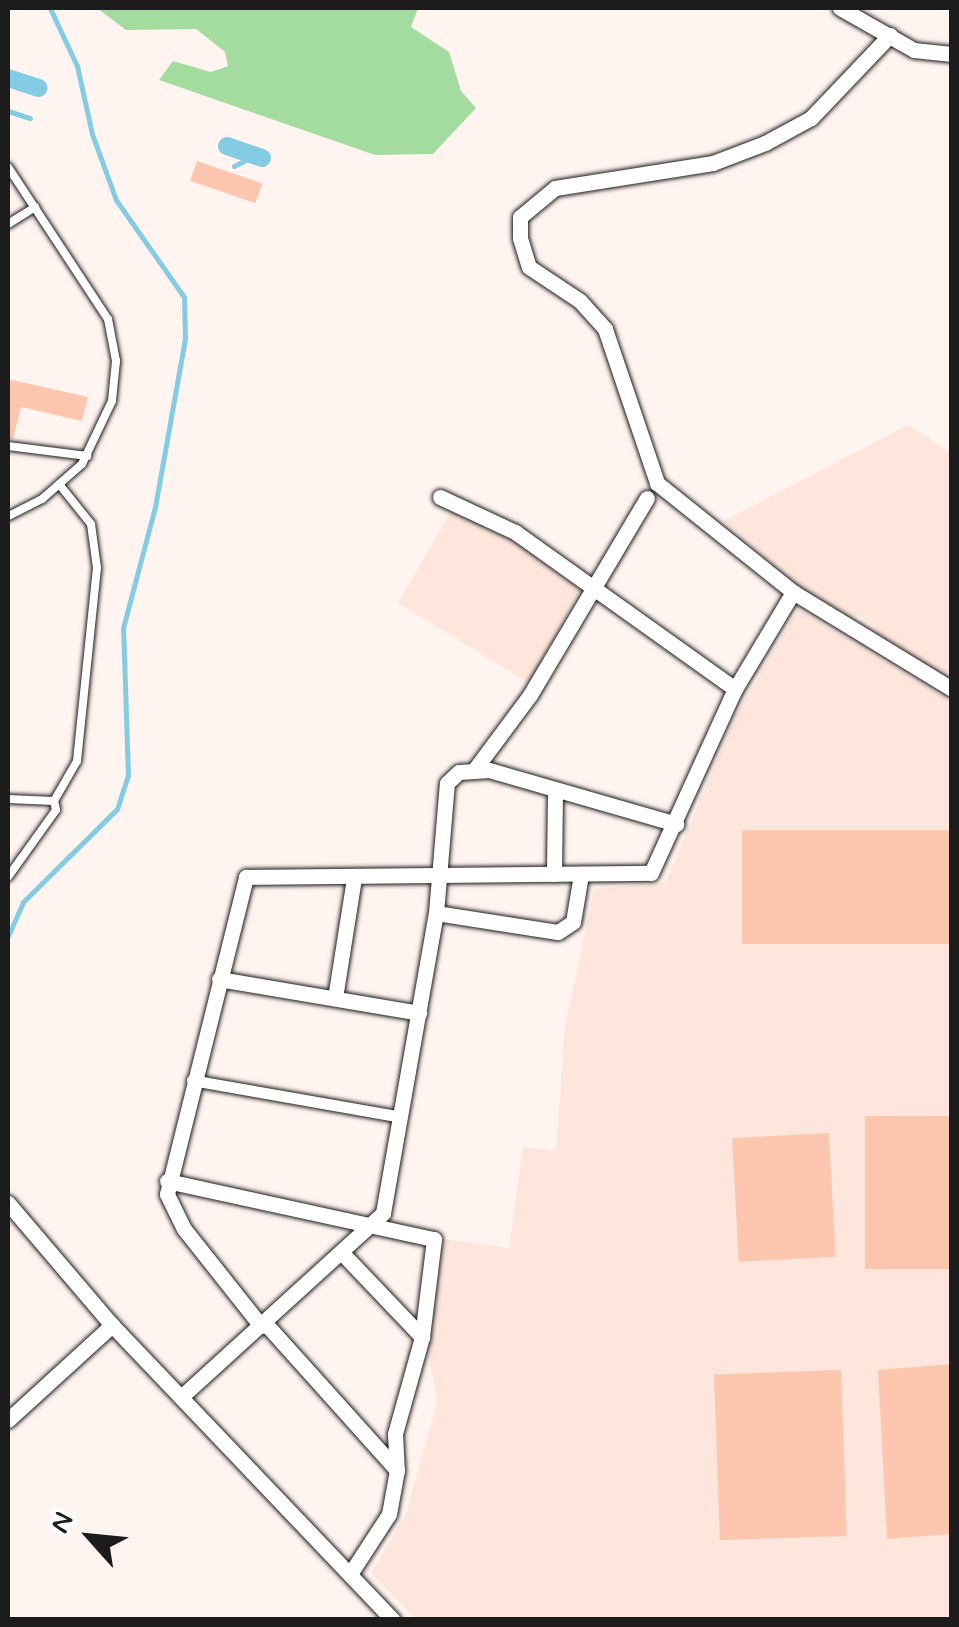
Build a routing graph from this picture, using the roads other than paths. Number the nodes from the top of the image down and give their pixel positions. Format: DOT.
graph roads {
  1 [pos="840,8"];
  2 [pos="890,35"];
  3 [pos="952,54"];
  4 [pos="8,167"];
  5 [pos="35,208"];
  6 [pos="8,224"];
  7 [pos="8,446"];
  8 [pos="87,456"];
  9 [pos="59,484"];
  10 [pos="440,497"];
  11 [pos="647,498"];
  12 [pos="8,516"];
  13 [pos="592,584"];
  14 [pos="794,592"];
  15 [pos="735,689"];
  16 [pos="952,689"];
  17 [pos="475,769"];
  18 [pos="554,790"];
  19 [pos="8,799"];
  20 [pos="54,801"];
  21 [pos="676,824"];
  22 [pos="441,874"];
  23 [pos="554,874"];
  24 [pos="581,874"];
  25 [pos="8,877"];
  26 [pos="354,878"];
  27 [pos="436,913"];
  28 [pos="218,979"];
  29 [pos="335,998"];
  30 [pos="418,1013"];
  31 [pos="192,1080"];
  32 [pos="401,1117"];
  33 [pos="168,1181"];
  34 [pos="8,1203"];
  35 [pos="379,1223"];
  36 [pos="343,1254"];
  37 [pos="112,1325"];
  38 [pos="263,1325"];
  39 [pos="422,1336"];
  40 [pos="182,1398"];
  41 [pos="8,1420"];
  42 [pos="398,1470"];
  43 [pos="350,1574"];
  44 [pos="392,1620"];
  1 -- 2 [label="street"];
  2 -- 3 [label="street"];
  2 -- 14 [label="street"];
  4 -- 5 [label="lane"];
  5 -- 6 [label="lane"];
  5 -- 8 [label="lane"];
  7 -- 8 [label="lane"];
  8 -- 9 [label="lane"];
  9 -- 12 [label="lane"];
  9 -- 20 [label="lane"];
  10 -- 13 [label="street"];
  11 -- 13 [label="street"];
  13 -- 15 [label="street"];
  13 -- 17 [label="street"];
  14 -- 15 [label="street"];
  14 -- 16 [label="street"];
  15 -- 21 [label="street"];
  17 -- 18 [label="street"];
  17 -- 22 [label="street"];
  18 -- 21 [label="street"];
  18 -- 23 [label="street"];
  19 -- 20 [label="lane"];
  20 -- 25 [label="lane"];
  21 -- 24 [label="street"];
  22 -- 23 [label="street"];
  22 -- 26 [label="street"];
  22 -- 27 [label="street"];
  23 -- 24 [label="street"];
  24 -- 27 [label="street"];
  26 -- 28 [label="street"];
  26 -- 29 [label="street"];
  27 -- 30 [label="street"];
  28 -- 29 [label="street"];
  28 -- 31 [label="street"];
  29 -- 30 [label="street"];
  30 -- 32 [label="street"];
  31 -- 32 [label="street"];
  31 -- 33 [label="street"];
  32 -- 35 [label="street"];
  33 -- 35 [label="street"];
  33 -- 38 [label="street"];
  34 -- 37 [label="street"];
  35 -- 36 [label="street"];
  35 -- 39 [label="street"];
  36 -- 38 [label="street"];
  36 -- 39 [label="street"];
  37 -- 40 [label="street"];
  37 -- 41 [label="street"];
  38 -- 40 [label="street"];
  38 -- 42 [label="street"];
  39 -- 42 [label="street"];
  40 -- 43 [label="street"];
  42 -- 43 [label="street"];
  43 -- 44 [label="street"];
}
